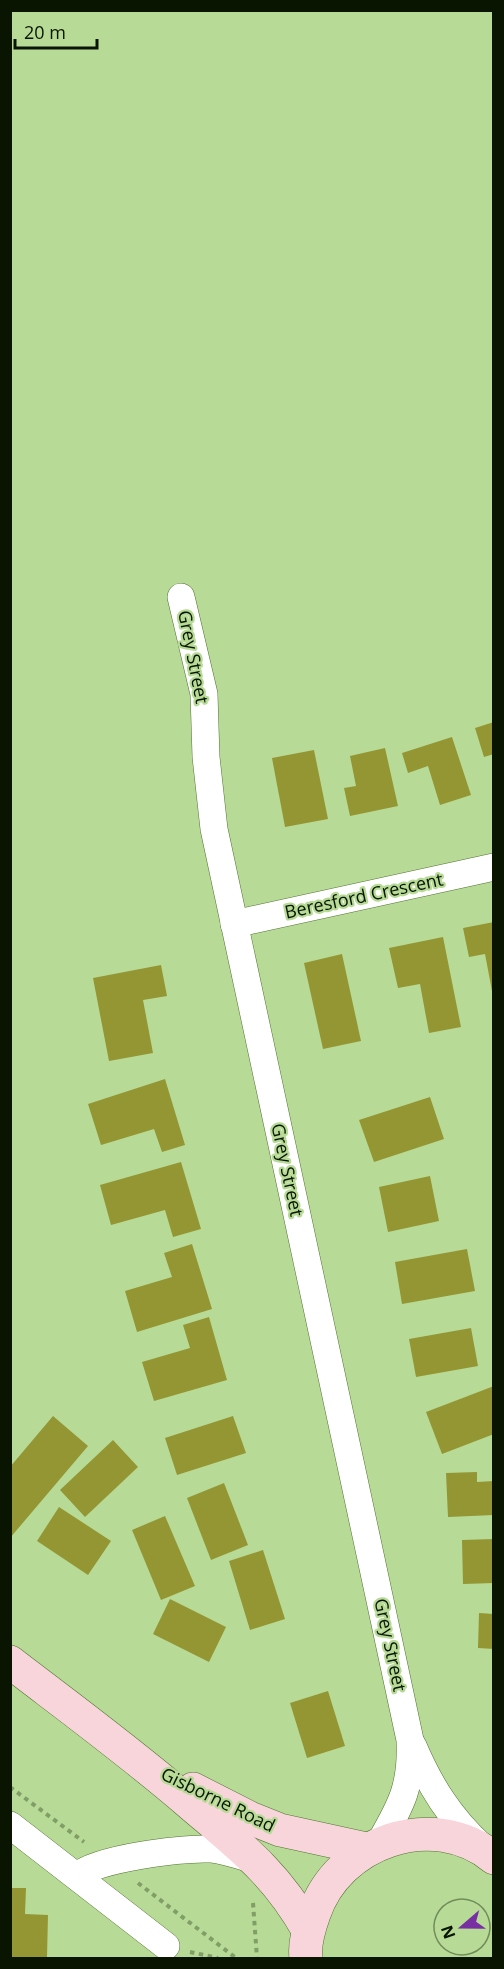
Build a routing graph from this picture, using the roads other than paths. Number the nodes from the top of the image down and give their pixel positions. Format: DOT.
graph roads {
  1 [pos="181,597"];
  2 [pos="494,867"];
  3 [pos="234,924"];
  4 [pos="10,1662"];
  5 [pos="410,1740"];
  6 [pos="141,1762"];
  7 [pos="10,1825"];
  8 [pos="374,1846"];
  9 [pos="490,1854"];
  10 [pos="257,1860"];
  11 [pos="77,1876"];
  12 [pos="307,1944"];
  13 [pos="166,1946"];
  1 -- 3 [label="street, Grey Street"];
  2 -- 3 [label="street, Beresford Crescent"];
  3 -- 5 [label="street, Grey Street"];
  4 -- 6 [label="main road, Gisborne Road"];
  5 -- 8 [label="street, Grey Street"];
  5 -- 9 [label="street, Grey Street"];
  6 -- 8 [label="main road, Gisborne Road"];
  6 -- 10 [label="main road, Gisborne Road"];
  7 -- 11 [label="street"];
  8 -- 9 [label="main road"];
  8 -- 12 [label="main road"];
  10 -- 11 [label="street"];
  10 -- 12 [label="main road, Gisborne Road"];
  11 -- 13 [label="street"];
}
